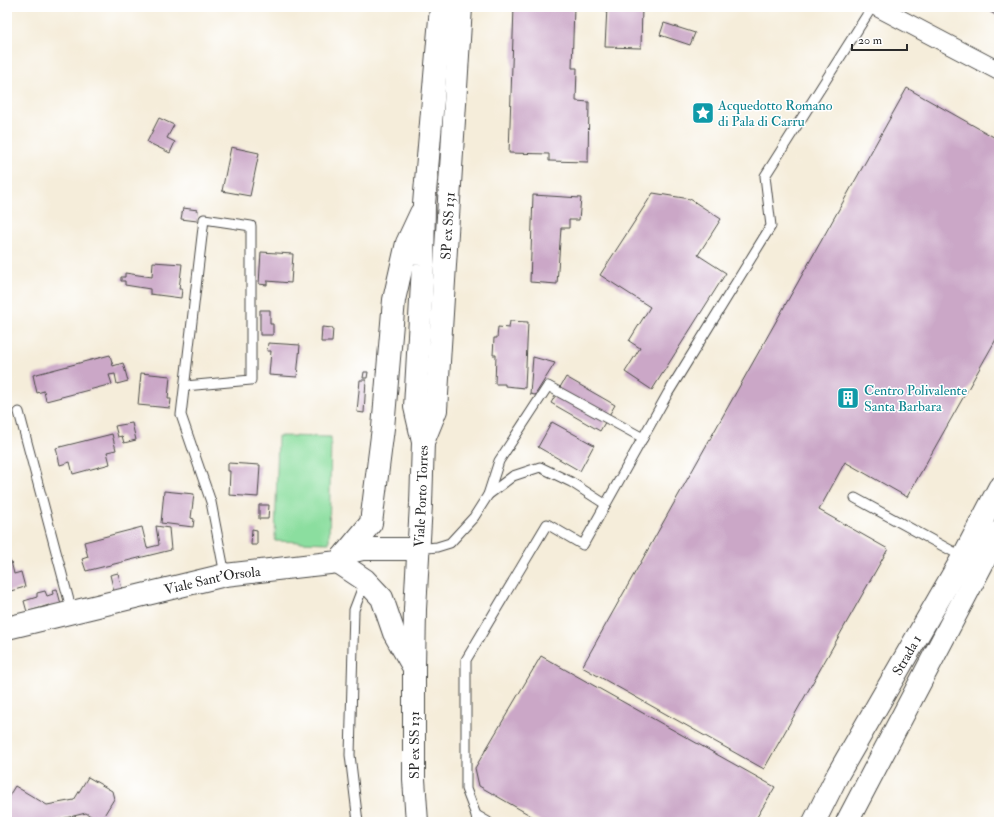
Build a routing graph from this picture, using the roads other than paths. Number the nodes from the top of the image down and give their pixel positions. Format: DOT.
graph roads {
  1 [pos="441,7"];
  2 [pos="461,7"];
  3 [pos="872,7"];
  4 [pos="877,7"];
  5 [pos="999,71"];
  6 [pos="424,204"];
  7 [pos="185,386"];
  8 [pos="19,412"];
  9 [pos="643,438"];
  10 [pos="423,442"];
  11 [pos="999,488"];
  12 [pos="488,496"];
  13 [pos="855,498"];
  14 [pos="605,504"];
  15 [pos="999,532"];
  16 [pos="418,549"];
  17 [pos="342,557"];
  18 [pos="963,557"];
  19 [pos="225,575"];
  20 [pos="365,580"];
  21 [pos="72,612"];
  22 [pos="7,628"];
  23 [pos="414,668"];
  24 [pos="476,818"];
  25 [pos="358,822"];
  26 [pos="417,822"];
  27 [pos="488,822"];
  28 [pos="814,822"];
  29 [pos="847,822"];
  1 -- 6 [label="main road, SP ex SS 131"];
  2 -- 10 [label="main road, SP ex SS 131"];
  3 -- 9 [label="lane"];
  4 -- 5 [label="street"];
  6 -- 10 [label="main road, Viale Porto Torres"];
  6 -- 17 [label="main road"];
  7 -- 7 [label="lane"];
  7 -- 19 [label="lane"];
  8 -- 21 [label="lane"];
  9 -- 12 [label="lane"];
  9 -- 14 [label="lane"];
  10 -- 16 [label="main road, Viale Porto Torres"];
  11 -- 18 [label="main road, Strada 1"];
  12 -- 14 [label="lane"];
  12 -- 16 [label="lane"];
  13 -- 18 [label="lane"];
  14 -- 24 [label="lane"];
  15 -- 29 [label="main road, Strada 1"];
  16 -- 17 [label="main road, Viale Sant'Orsola"];
  16 -- 23 [label="main road, Viale Porto Torres"];
  17 -- 19 [label="main road, Viale Sant'Orsola"];
  17 -- 20 [label="main road"];
  18 -- 28 [label="main road, Strada 1"];
  19 -- 21 [label="main road, Viale Sant'Orsola"];
  20 -- 23 [label="main road"];
  20 -- 25 [label="lane"];
  21 -- 22 [label="main road, Viale Sant'Orsola"];
  23 -- 26 [label="main road, SP ex SS 131"];
  24 -- 27 [label="lane"];
}
